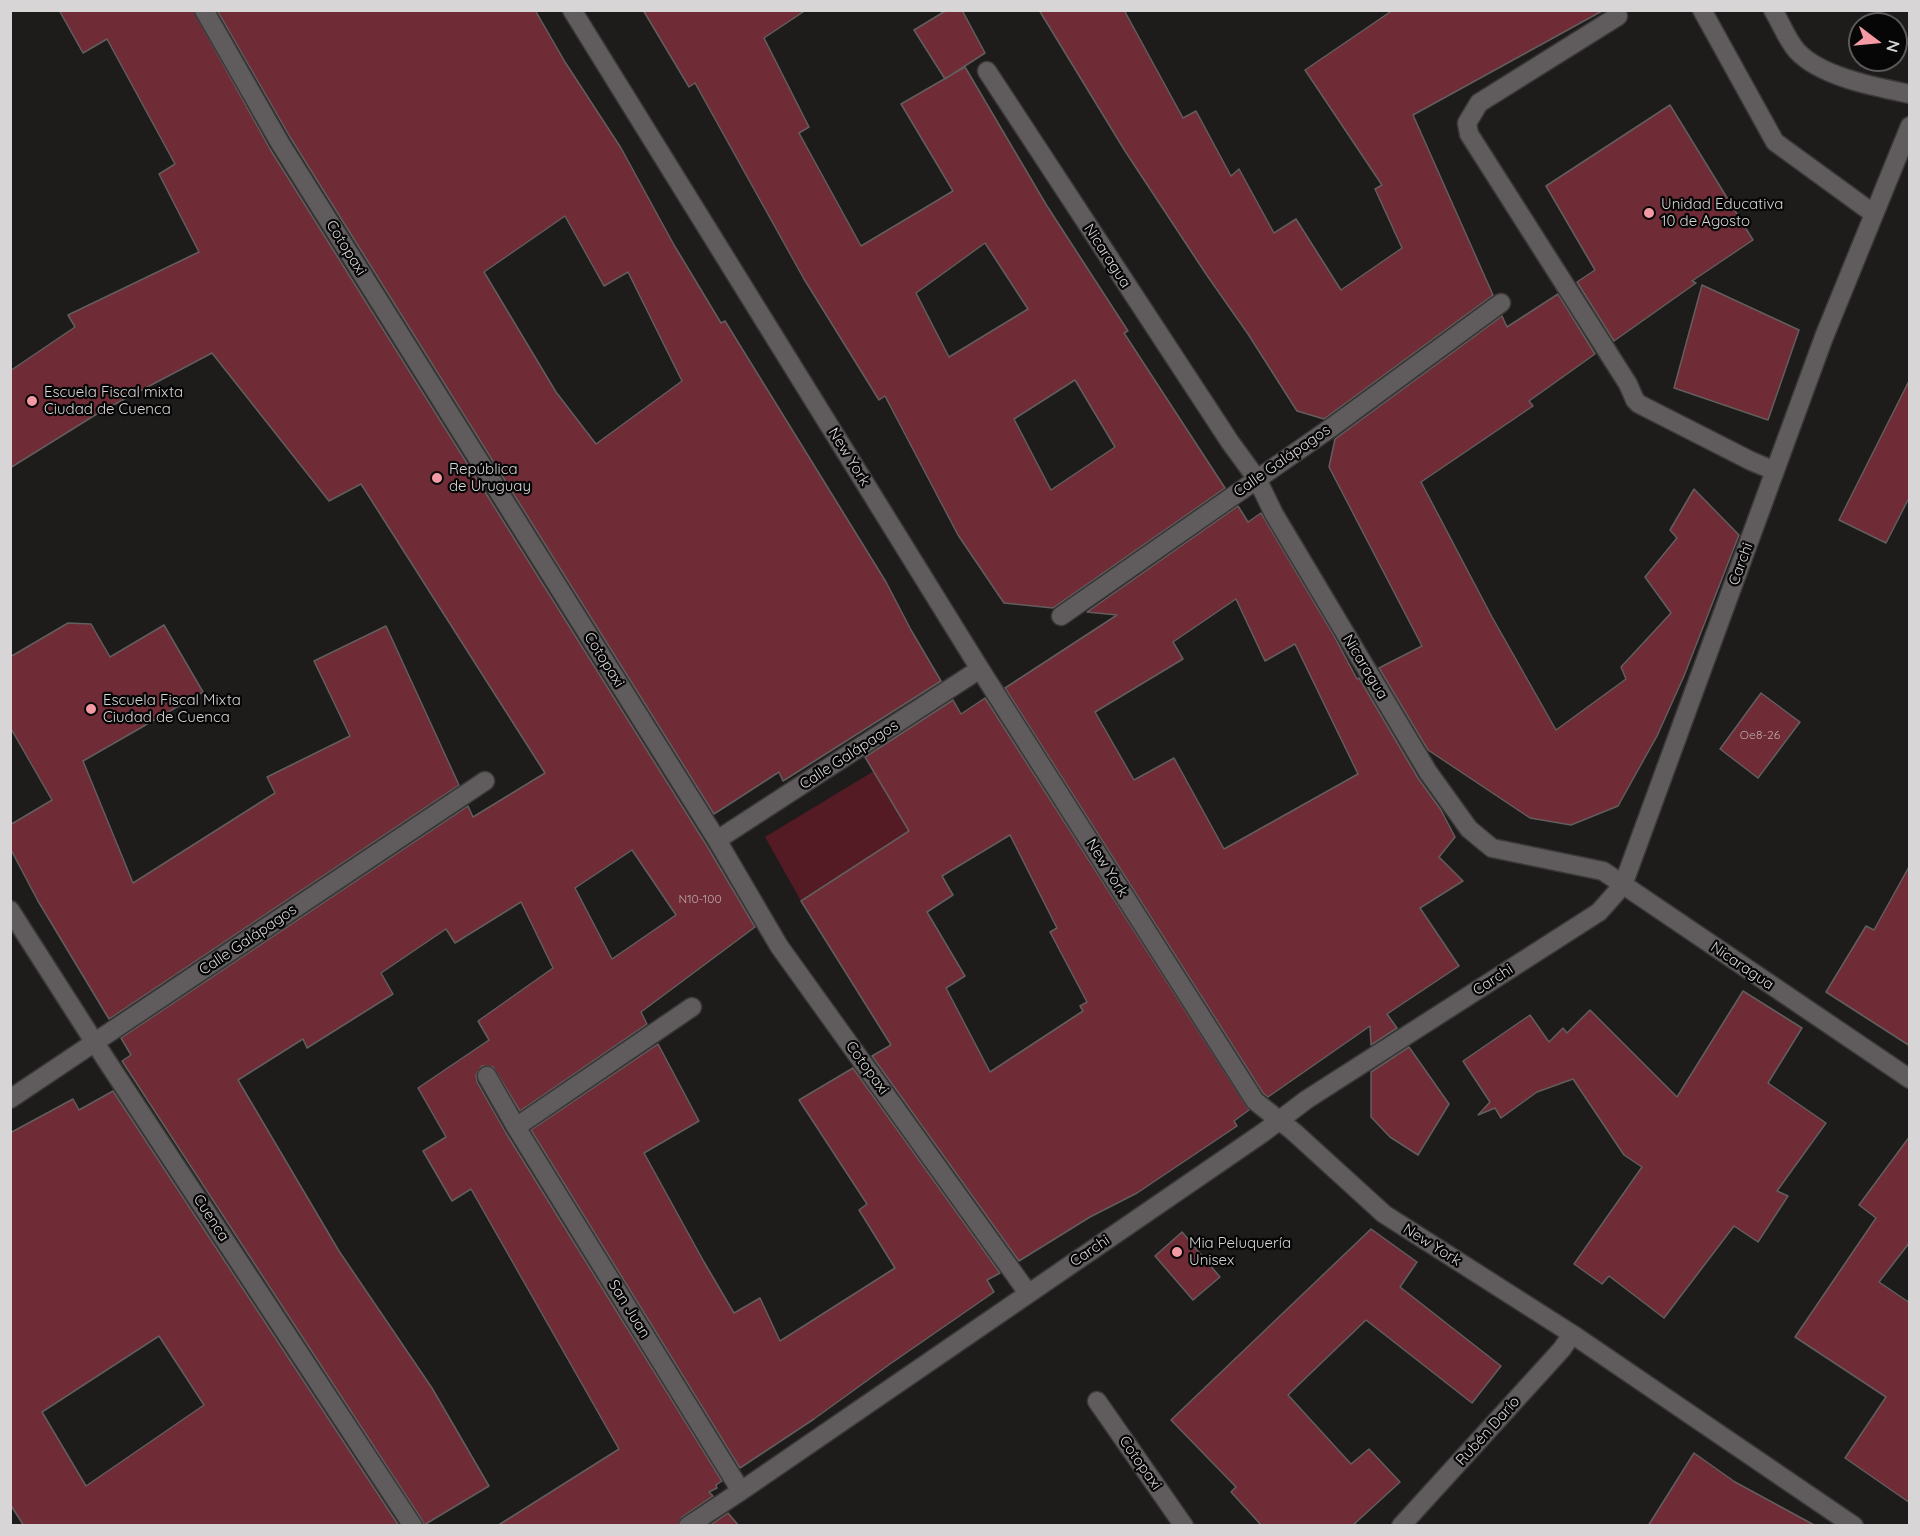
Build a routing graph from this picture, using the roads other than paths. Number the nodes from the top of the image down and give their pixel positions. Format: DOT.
graph roads {
  1 [pos="204,10"];
  2 [pos="572,10"];
  3 [pos="1702,10"];
  4 [pos="1773,10"];
  5 [pos="1618,16"];
  6 [pos="987,71"];
  7 [pos="1910,94"];
  8 [pos="1910,126"];
  9 [pos="1874,214"];
  10 [pos="1500,303"];
  11 [pos="1775,471"];
  12 [pos="1257,479"];
  13 [pos="1062,616"];
  14 [pos="980,669"];
  15 [pos="485,781"];
  16 [pos="717,840"];
  17 [pos="1623,885"];
  18 [pos="10,910"];
  19 [pos="692,1007"];
  20 [pos="95,1043"];
  21 [pos="487,1076"];
  22 [pos="1910,1079"];
  23 [pos="10,1099"];
  24 [pos="1280,1120"];
  25 [pos="516,1127"];
  26 [pos="1028,1293"];
  27 [pos="1572,1334"];
  28 [pos="1096,1401"];
  29 [pos="741,1491"];
  30 [pos="413,1526"];
  31 [pos="688,1526"];
  32 [pos="1184,1526"];
  33 [pos="1401,1526"];
  34 [pos="1854,1526"];
  1 -- 16 [label="street, Cotopaxi"];
  2 -- 14 [label="street, New York"];
  3 -- 9 [label="street"];
  4 -- 7 [label="street"];
  5 -- 11 [label="street"];
  6 -- 12 [label="street, Nicaragua"];
  8 -- 9 [label="street, Carchi"];
  9 -- 11 [label="street, Carchi"];
  10 -- 12 [label="street, Calle Galápagos"];
  11 -- 17 [label="street, Carchi"];
  12 -- 13 [label="street, Calle Galápagos"];
  12 -- 17 [label="street, Nicaragua"];
  14 -- 16 [label="street, Calle Galápagos"];
  14 -- 24 [label="street, New York"];
  15 -- 20 [label="street, Calle Galápagos"];
  16 -- 26 [label="street, Cotopaxi"];
  17 -- 22 [label="street, Nicaragua"];
  17 -- 24 [label="street, Carchi"];
  18 -- 20 [label="street, Cuenca"];
  19 -- 25 [label="street"];
  20 -- 23 [label="street, Calle Galápagos"];
  20 -- 30 [label="street, Cuenca"];
  21 -- 25 [label="street, San Juan"];
  24 -- 26 [label="street, Carchi"];
  24 -- 27 [label="street, New York"];
  25 -- 29 [label="street, San Juan"];
  26 -- 29 [label="street, Carchi"];
  27 -- 33 [label="street, Rubén Darío"];
  27 -- 34 [label="street, New York"];
  28 -- 32 [label="street, Cotopaxi"];
  29 -- 31 [label="street, Carchi"];
}
